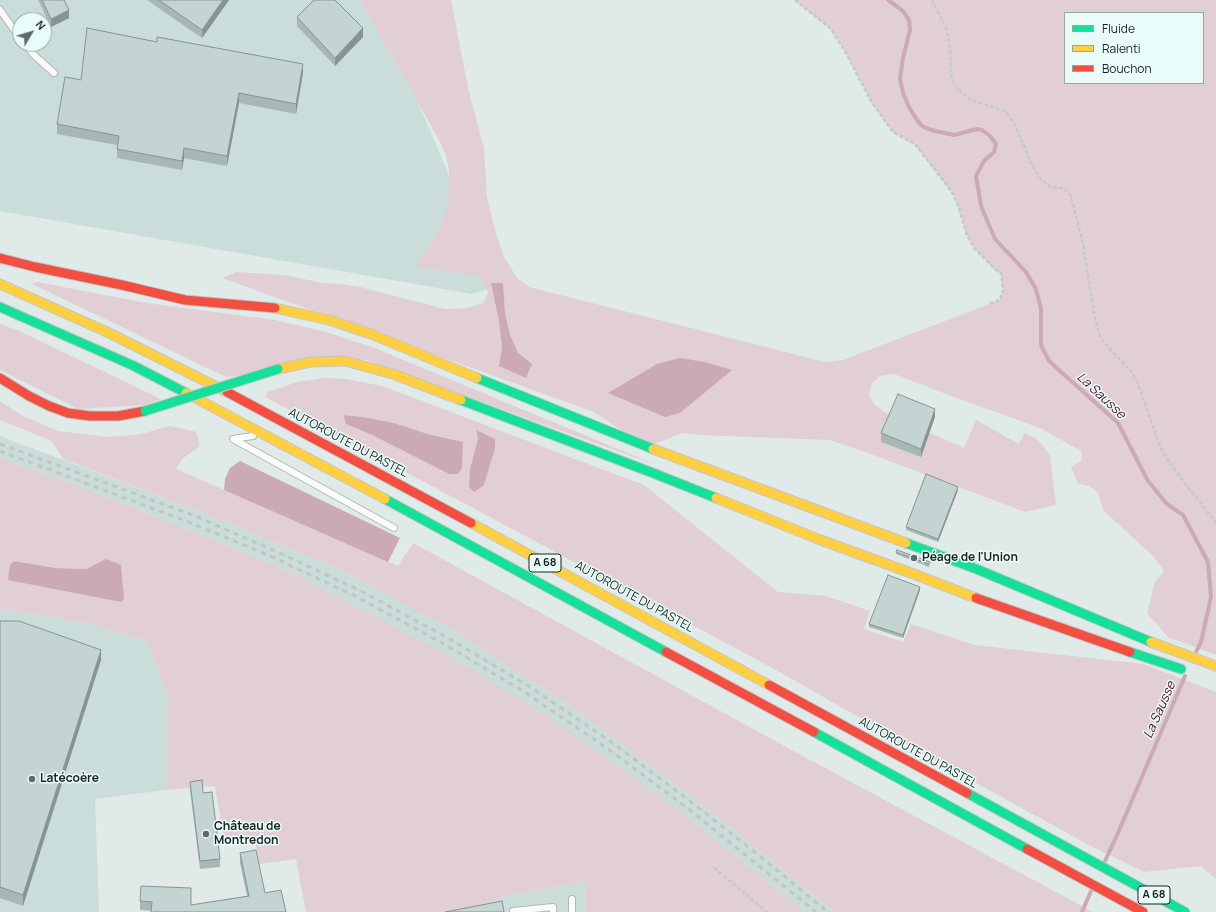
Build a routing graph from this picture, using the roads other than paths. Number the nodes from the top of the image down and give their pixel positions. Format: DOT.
graph roads {
  1 [pos="0,10"];
  2 [pos="12,27"];
  3 [pos="32,52"];
  4 [pos="54,73"];
  5 [pos="0,258"];
  6 [pos="0,284"];
  7 [pos="0,307"];
  8 [pos="0,378"];
  9 [pos="262,435"];
  10 [pos="394,528"];
  11 [pos="1216,666"];
  12 [pos="1188,672"];
  13 [pos="572,899"];
  14 [pos="513,911"];
  15 [pos="553,912"];
  16 [pos="572,912"];
  17 [pos="1143,912"];
  18 [pos="1185,912"];
  1 -- 2 [label="lane"];
  3 -- 4 [label="lane"];
  5 -- 11 [label="highway"];
  6 -- 18 [label="highway, AUTOROUTE DU PASTEL / A 68"];
  7 -- 9 [label="highway, A 68"];
  8 -- 12 [label="highway, bridge"];
  9 -- 10 [label="lane"];
  9 -- 17 [label="highway, A 68"];
  13 -- 16 [label="lane"];
  14 -- 15 [label="lane"];
}
